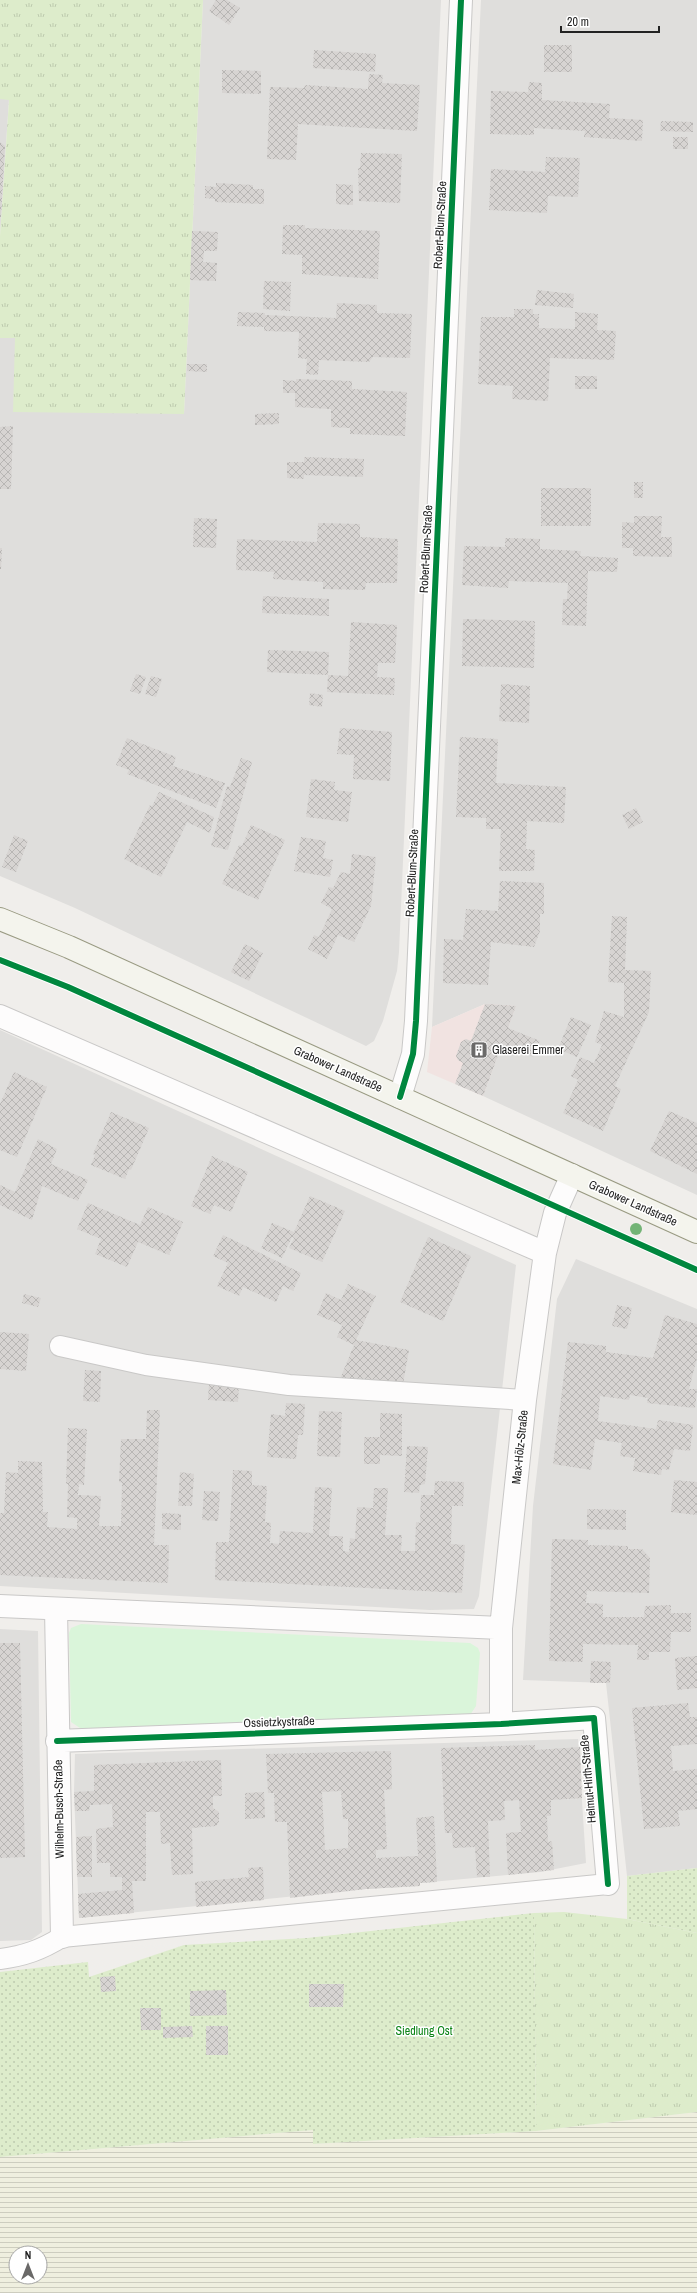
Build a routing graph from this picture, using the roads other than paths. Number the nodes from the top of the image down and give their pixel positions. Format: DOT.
graph roads {
  1 [pos="461,0"];
  2 [pos="0,919"];
  3 [pos="0,1016"];
  4 [pos="400,1097"];
  5 [pos="572,1175"];
  6 [pos="697,1232"];
  7 [pos="545,1253"];
  8 [pos="60,1346"];
  9 [pos="525,1400"];
  10 [pos="0,1606"];
  11 [pos="56,1609"];
  12 [pos="501,1628"];
  13 [pos="501,1724"];
  14 [pos="58,1741"];
  15 [pos="608,1884"];
  16 [pos="62,1937"];
  17 [pos="0,1958"];
  1 -- 4 [label="street, Robert-Blum-Straße"];
  2 -- 4 [label="main road, Grabower Landstraße"];
  3 -- 7 [label="street"];
  4 -- 5 [label="main road, Grabower Landstraße"];
  5 -- 6 [label="main road, Grabower Landstraße"];
  5 -- 7 [label="street, Max-Hölz-Straße"];
  7 -- 9 [label="street, Max-Hölz-Straße"];
  8 -- 9 [label="lane"];
  9 -- 12 [label="street, Max-Hölz-Straße"];
  10 -- 11 [label="street"];
  11 -- 12 [label="street"];
  11 -- 14 [label="street, Wilhelm-Busch-Straße"];
  12 -- 13 [label="street, Max-Hölz-Straße"];
  13 -- 14 [label="street, Ossietzkystraße"];
  13 -- 15 [label="street, Helmut-Hirth-Straße"];
  14 -- 16 [label="street, Wilhelm-Busch-Straße"];
  15 -- 16 [label="lane"];
  16 -- 17 [label="lane"];
}
